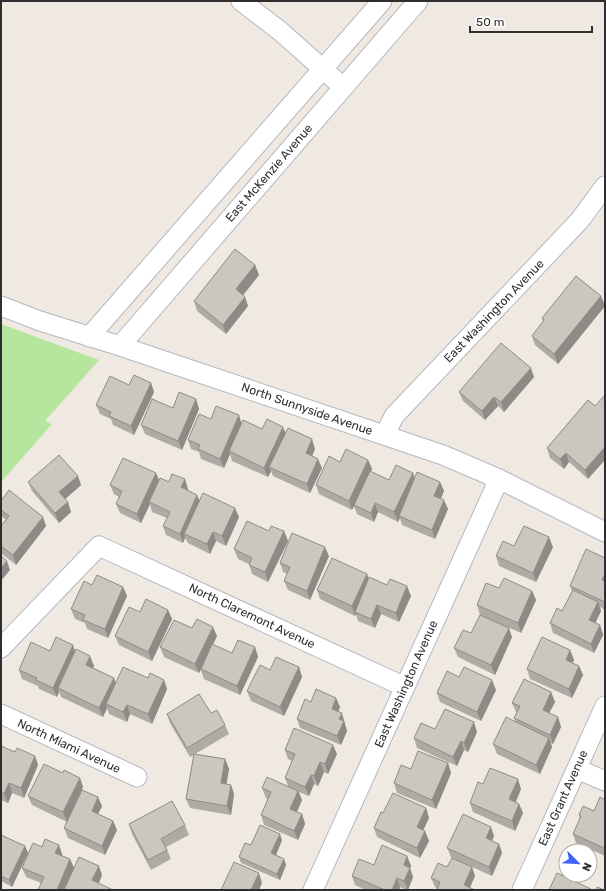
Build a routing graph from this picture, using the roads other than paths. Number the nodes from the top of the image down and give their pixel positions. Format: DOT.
graph roads {
  1 [pos="241,1"];
  2 [pos="382,1"];
  3 [pos="418,1"];
  4 [pos="322,69"];
  5 [pos="343,88"];
  6 [pos="605,186"];
  7 [pos="1,306"];
  8 [pos="89,336"];
  9 [pos="120,346"];
  10 [pos="385,435"];
  11 [pos="499,479"];
  12 [pos="605,532"];
  13 [pos="1,648"];
  14 [pos="405,687"];
  15 [pos="605,706"];
  16 [pos="1,714"];
  17 [pos="577,769"];
  18 [pos="137,777"];
  19 [pos="605,781"];
  20 [pos="313,890"];
  21 [pos="522,890"];
  1 -- 4 [label="street"];
  2 -- 4 [label="street"];
  3 -- 5 [label="street, East McKenzie Avenue"];
  4 -- 5 [label="street"];
  4 -- 8 [label="street"];
  5 -- 9 [label="street, East McKenzie Avenue"];
  6 -- 10 [label="street, East Washington Avenue"];
  7 -- 8 [label="street, North Sunnyside Avenue"];
  8 -- 9 [label="street, North Sunnyside Avenue"];
  9 -- 10 [label="street, North Sunnyside Avenue"];
  10 -- 11 [label="street, North Sunnyside Avenue"];
  11 -- 12 [label="street, North Sunnyside Avenue"];
  11 -- 14 [label="street, East Washington Avenue"];
  13 -- 14 [label="street, North Claremont Avenue"];
  14 -- 20 [label="street, East Washington Avenue"];
  15 -- 17 [label="street, East Grant Avenue"];
  16 -- 18 [label="street, North Miami Avenue"];
  17 -- 19 [label="street"];
  17 -- 21 [label="street, East Grant Avenue"];
}
